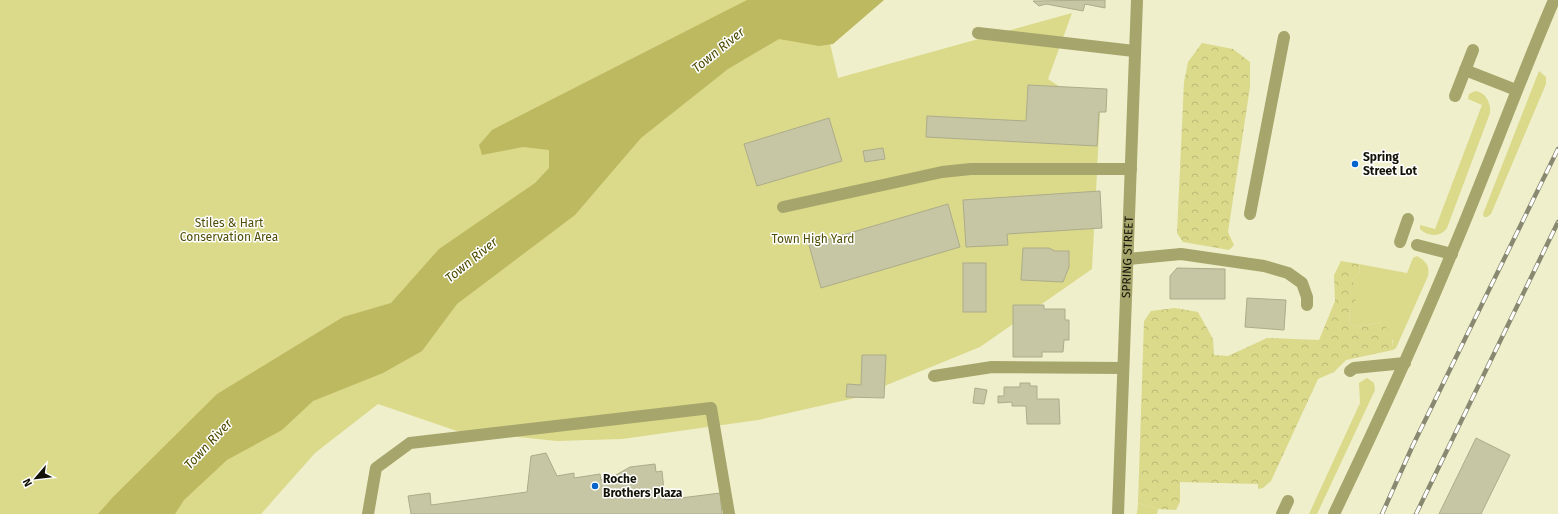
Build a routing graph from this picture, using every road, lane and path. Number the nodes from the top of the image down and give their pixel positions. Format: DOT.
graph roads {
  1 [pos="1136,0"];
  2 [pos="1554,0"];
  3 [pos="978,33"];
  4 [pos="1284,37"];
  5 [pos="1473,50"];
  6 [pos="1134,51"];
  7 [pos="1465,70"];
  8 [pos="1516,90"];
  9 [pos="1455,96"];
  10 [pos="1131,169"];
  11 [pos="783,207"];
  12 [pos="1250,214"];
  13 [pos="1408,219"];
  14 [pos="1400,242"];
  15 [pos="1416,245"];
  16 [pos="1452,254"];
  17 [pos="1128,259"];
  18 [pos="1307,305"];
  19 [pos="1406,363"];
  20 [pos="1123,368"];
  21 [pos="1350,371"];
  22 [pos="934,376"];
  23 [pos="1288,501"];
  24 [pos="368,514"];
  25 [pos="729,514"];
  26 [pos="1118,514"];
  27 [pos="1282,514"];
  28 [pos="1334,514"];
  1 -- 6 [label="street, SPRING STREET"];
  2 -- 8 [label="street"];
  3 -- 6 [label="street"];
  4 -- 12 [label="street"];
  5 -- 7 [label="street"];
  6 -- 10 [label="street, SPRING STREET"];
  7 -- 8 [label="street"];
  7 -- 9 [label="street"];
  8 -- 16 [label="street"];
  10 -- 11 [label="street"];
  10 -- 17 [label="street, SPRING STREET"];
  13 -- 14 [label="street"];
  15 -- 16 [label="street"];
  16 -- 19 [label="street"];
  17 -- 18 [label="street"];
  17 -- 20 [label="street, SPRING STREET"];
  19 -- 21 [label="street"];
  19 -- 28 [label="street"];
  20 -- 22 [label="street"];
  20 -- 26 [label="street, SPRING STREET"];
  23 -- 27 [label="street"];
  24 -- 25 [label="street"];
}
